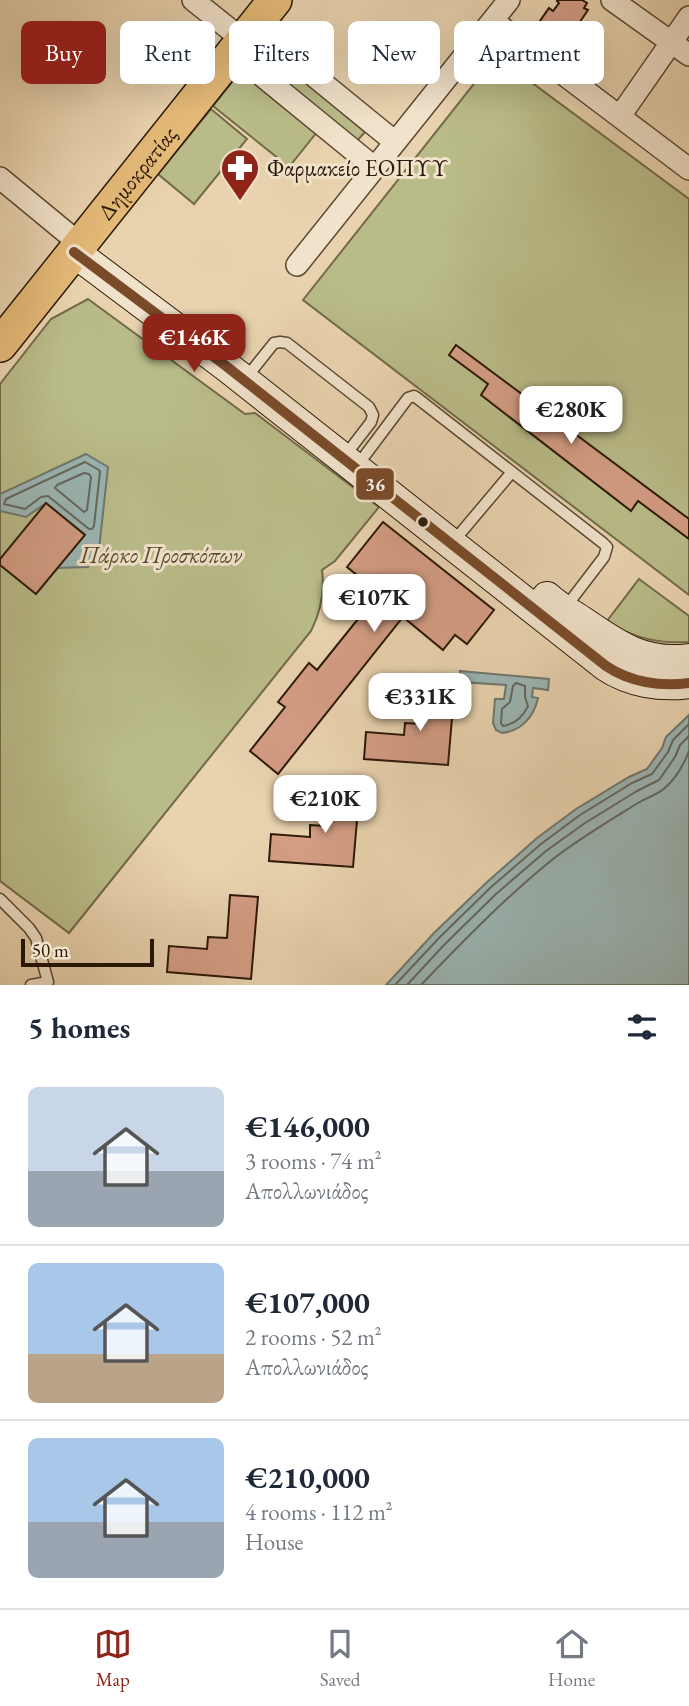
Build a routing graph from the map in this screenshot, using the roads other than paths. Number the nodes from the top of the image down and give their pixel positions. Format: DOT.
graph roads {
  1 [pos="193,0"];
  2 [pos="275,0"];
  3 [pos="509,0"];
  4 [pos="612,0"];
  5 [pos="689,17"];
  6 [pos="258,21"];
  7 [pos="493,21"];
  8 [pos="229,29"];
  9 [pos="671,43"];
  10 [pos="689,55"];
  11 [pos="229,58"];
  12 [pos="454,70"];
  13 [pos="288,84"];
  14 [pos="309,84"];
  15 [pos="577,84"];
  16 [pos="620,116"];
  17 [pos="396,142"];
  18 [pos="375,168"];
  19 [pos="689,169"];
  20 [pos="0,178"];
  21 [pos="80,245"];
  22 [pos="297,265"];
  23 [pos="0,345"];
  24 [pos="250,375"];
  25 [pos="354,457"];
  26 [pos="512,472"];
  27 [pos="457,538"];
  28 [pos="557,617"];
  29 [pos="689,659"];
  30 [pos="689,683"];
  31 [pos="0,899"];
  32 [pos="31,985"];
  1 -- 8 [label="street"];
  2 -- 6 [label="main road, Δημοκρατίας"];
  3 -- 7 [label="street"];
  4 -- 9 [label="street"];
  5 -- 9 [label="street"];
  9 -- 10 [label="street"];
  9 -- 16 [label="street"];
  11 -- 21 [label="main road, Δημοκρατίας"];
  12 -- 17 [label="street"];
  13 -- 18 [label="street"];
  14 -- 17 [label="street"];
  15 -- 16 [label="street"];
  16 -- 19 [label="street"];
  17 -- 18 [label="street"];
  18 -- 22 [label="street"];
  20 -- 21 [label="street"];
  21 -- 23 [label="main road, Δημοκρατίας"];
  21 -- 24 [label="main road"];
  24 -- 25 [label="main road"];
  24 -- 25 [label="lane"];
  25 -- 26 [label="lane"];
  25 -- 27 [label="main road"];
  26 -- 27 [label="lane"];
  26 -- 28 [label="lane"];
  27 -- 28 [label="main road"];
  28 -- 29 [label="main road"];
  28 -- 30 [label="main road"];
  31 -- 32 [label="lane"];
}
